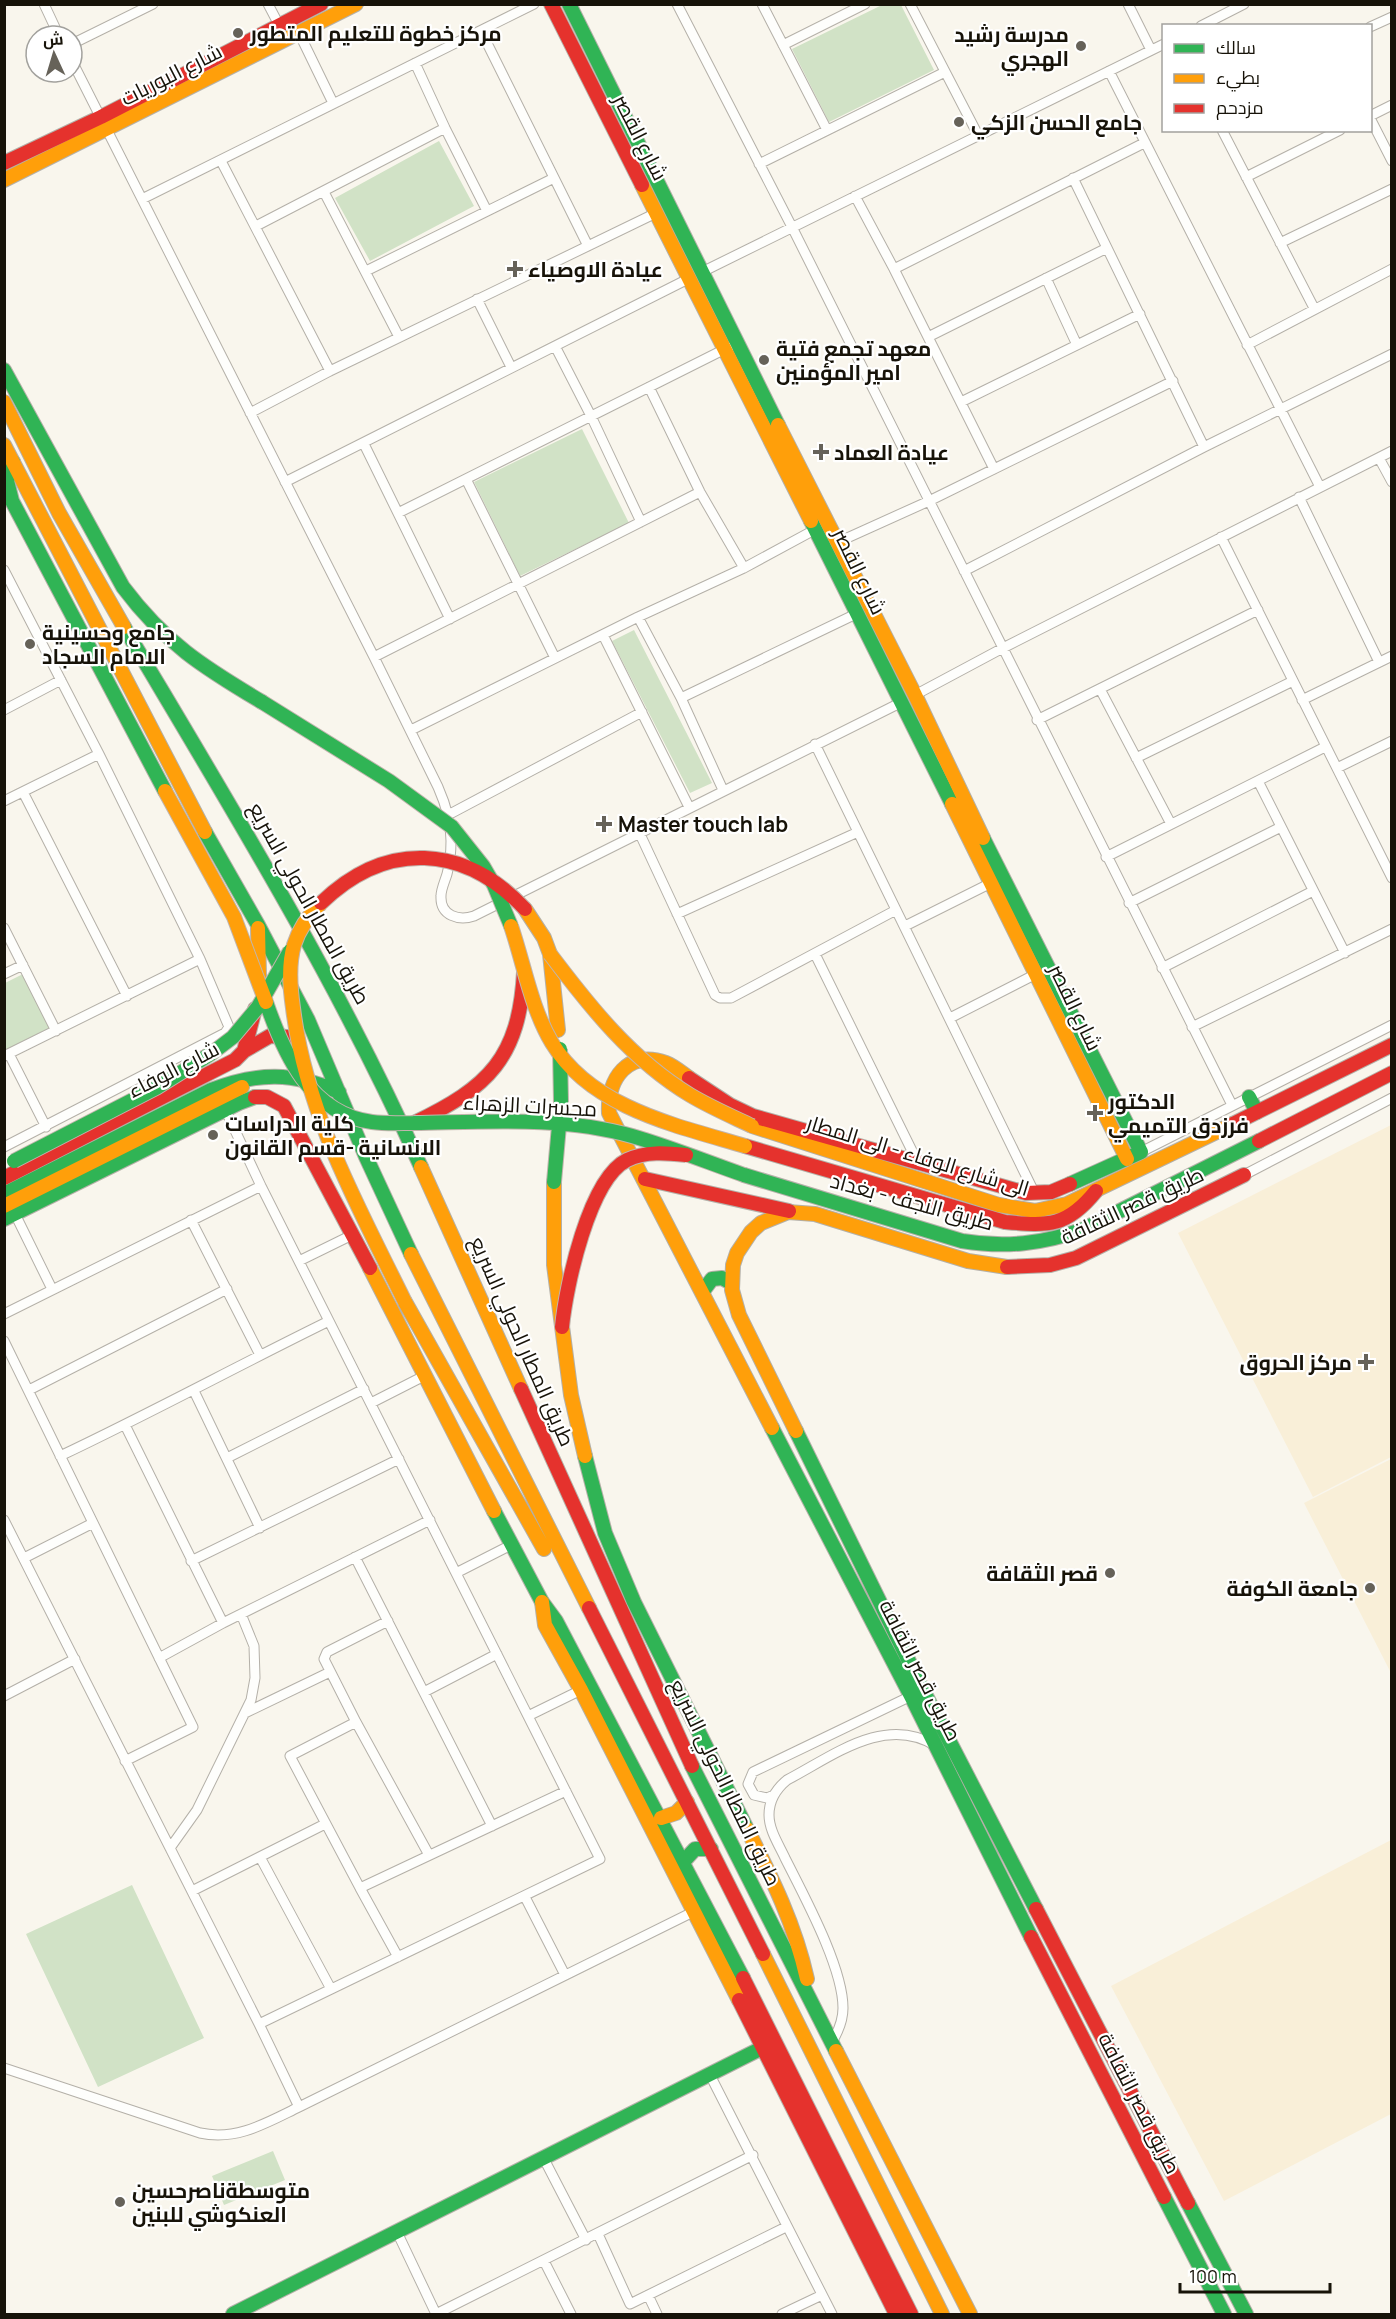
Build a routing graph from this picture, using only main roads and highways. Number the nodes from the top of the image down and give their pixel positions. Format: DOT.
graph roads {
  1 [pos="356,4"];
  2 [pos="551,4"];
  3 [pos="569,4"];
  4 [pos="321,5"];
  5 [pos="104,123"];
  6 [pos="4,163"];
  7 [pos="4,180"];
  8 [pos="696,275"];
  9 [pos="4,370"];
  10 [pos="4,402"];
  11 [pos="4,445"];
  12 [pos="784,454"];
  13 [pos="13,462"];
  14 [pos="957,800"];
  15 [pos="974,833"];
  16 [pos="258,926"];
  17 [pos="295,940"];
  18 [pos="549,954"];
  19 [pos="523,960"];
  20 [pos="1392,1045"];
  21 [pos="244,1051"];
  22 [pos="1392,1073"];
  23 [pos="259,1075"];
  24 [pos="309,1091"];
  25 [pos="339,1092"];
  26 [pos="1249,1097"];
  27 [pos="1257,1112"];
  28 [pos="414,1123"];
  29 [pos="686,1155"];
  30 [pos="1127,1159"];
  31 [pos="9,1163"];
  32 [pos="1244,1174"];
  33 [pos="744,1175"];
  34 [pos="4,1178"];
  35 [pos="645,1179"];
  36 [pos="1096,1191"];
  37 [pos="4,1194"];
  38 [pos="792,1212"];
  39 [pos="8,1213"];
  40 [pos="731,1282"];
  41 [pos="703,1291"];
  42 [pos="562,1327"];
  43 [pos="542,1602"];
  44 [pos="623,1677"];
  45 [pos="687,1802"];
  46 [pos="661,1818"];
  47 [pos="711,1849"];
  48 [pos="684,1861"];
  49 [pos="808,1997"];
  50 [pos="769,2044"];
  51 [pos="1118,2063"];
  52 [pos="1101,2073"];
  53 [pos="916,2207"];
  54 [pos="893,2217"];
  55 [pos="937,2248"];
  56 [pos="915,2260"];
  57 [pos="251,2311"];
  58 [pos="233,2314"];
  59 [pos="896,2314"];
  60 [pos="910,2314"];
  61 [pos="942,2314"];
  62 [pos="970,2314"];
  63 [pos="1224,2314"];
  64 [pos="1246,2314"];
  1 -- 5 [label="main road, شارع البوريات"];
  2 -- 8 [label="main road, شارع القصر"];
  3 -- 8 [label="main road, شارع القصر"];
  4 -- 5 [label="main road, شارع البوريات"];
  5 -- 6 [label="main road, شارع البوريات"];
  5 -- 7 [label="main road, شارع البوريات"];
  8 -- 12 [label="main road, شارع القصر"];
  9 -- 19 [label="main road, bridge"];
  10 -- 49 [label="main road, طريق المطار الحولي السريع"];
  11 -- 13 [label="main road, طريق المطار الحولي السريع"];
  12 -- 14 [label="main road, شارع القصر"];
  12 -- 14 [label="main road, شارع القصر"];
  13 -- 16 [label="main road, طريق المطار الحولي السريع"];
  13 -- 24 [label="main road, bridge"];
  14 -- 15 [label="main road, شارع القصر"];
  15 -- 30 [label="main road, شارع القصر"];
  15 -- 30 [label="main road, شارع القصر"];
  16 -- 21 [label="main road, شارع الوفاء"];
  16 -- 25 [label="main road, طريق المطار الحولي السريع"];
  17 -- 18 [label="main road, bridge"];
  17 -- 31 [label="main road, bridge"];
  17 -- 44 [label="main road, bridge"];
  18 -- 36 [label="main road, الى شارع الوفاء - الى المطار, bridge"];
  18 -- 42 [label="main road, bridge"];
  19 -- 28 [label="main road, bridge"];
  19 -- 36 [label="main road, bridge"];
  20 -- 27 [label="main road, الى شارع الوفاء - الى المطار"];
  21 -- 23 [label="main road"];
  21 -- 34 [label="main road, شارع الوفاء"];
  22 -- 33 [label="main road, طريق النجف - بغداد"];
  23 -- 25 [label="main road, شارع الوفاء"];
  23 -- 37 [label="main road, شارع الوفاء"];
  24 -- 28 [label="main road, مجسرات الزهراء, bridge"];
  24 -- 39 [label="main road"];
  25 -- 44 [label="main road, طريق المطار الحولي السريع"];
  26 -- 27 [label="main road"];
  27 -- 36 [label="main road, الى شارع الوفاء - الى المطار"];
  28 -- 29 [label="main road, مجسرات الزهراء, bridge"];
  29 -- 33 [label="main road, مجسرات الزهراء, bridge"];
  29 -- 42 [label="main road, bridge"];
  30 -- 35 [label="main road"];
  32 -- 38 [label="main road, طريق قصر الثقافة"];
  35 -- 38 [label="main road, طريق قصر الثقافة"];
  35 -- 41 [label="main road, طريق قصر الثقافة"];
  38 -- 40 [label="main road, طريق قصر الثقافة"];
  39 -- 43 [label="main road"];
  40 -- 41 [label="main road"];
  40 -- 51 [label="main road, طريق قصر الثقافة"];
  41 -- 52 [label="main road, طريق قصر الثقافة"];
  42 -- 49 [label="main road"];
  43 -- 46 [label="main road"];
  43 -- 50 [label="main road"];
  44 -- 45 [label="main road, طريق المطار الحولي السريع"];
  45 -- 46 [label="main road"];
  45 -- 47 [label="main road, طريق المطار الحولي السريع"];
  46 -- 48 [label="main road"];
  47 -- 48 [label="main road"];
  47 -- 54 [label="main road, طريق المطار الحولي السريع"];
  48 -- 50 [label="main road"];
  49 -- 53 [label="main road, طريق المطار الحولي السريع"];
  50 -- 57 [label="main road"];
  50 -- 59 [label="main road"];
  50 -- 60 [label="main road"];
  51 -- 52 [label="main road"];
  51 -- 64 [label="main road, طريق قصر الثقافة"];
  52 -- 63 [label="main road, طريق قصر الثقافة"];
  53 -- 54 [label="main road"];
  53 -- 55 [label="main road, طريق المطار الحولي السريع"];
  54 -- 56 [label="main road, طريق المطار الحولي السريع"];
  55 -- 56 [label="main road"];
  55 -- 62 [label="main road, طريق المطار الحولي السريع"];
  56 -- 61 [label="main road, طريق المطار الحولي السريع"];
  57 -- 58 [label="main road"];
}
